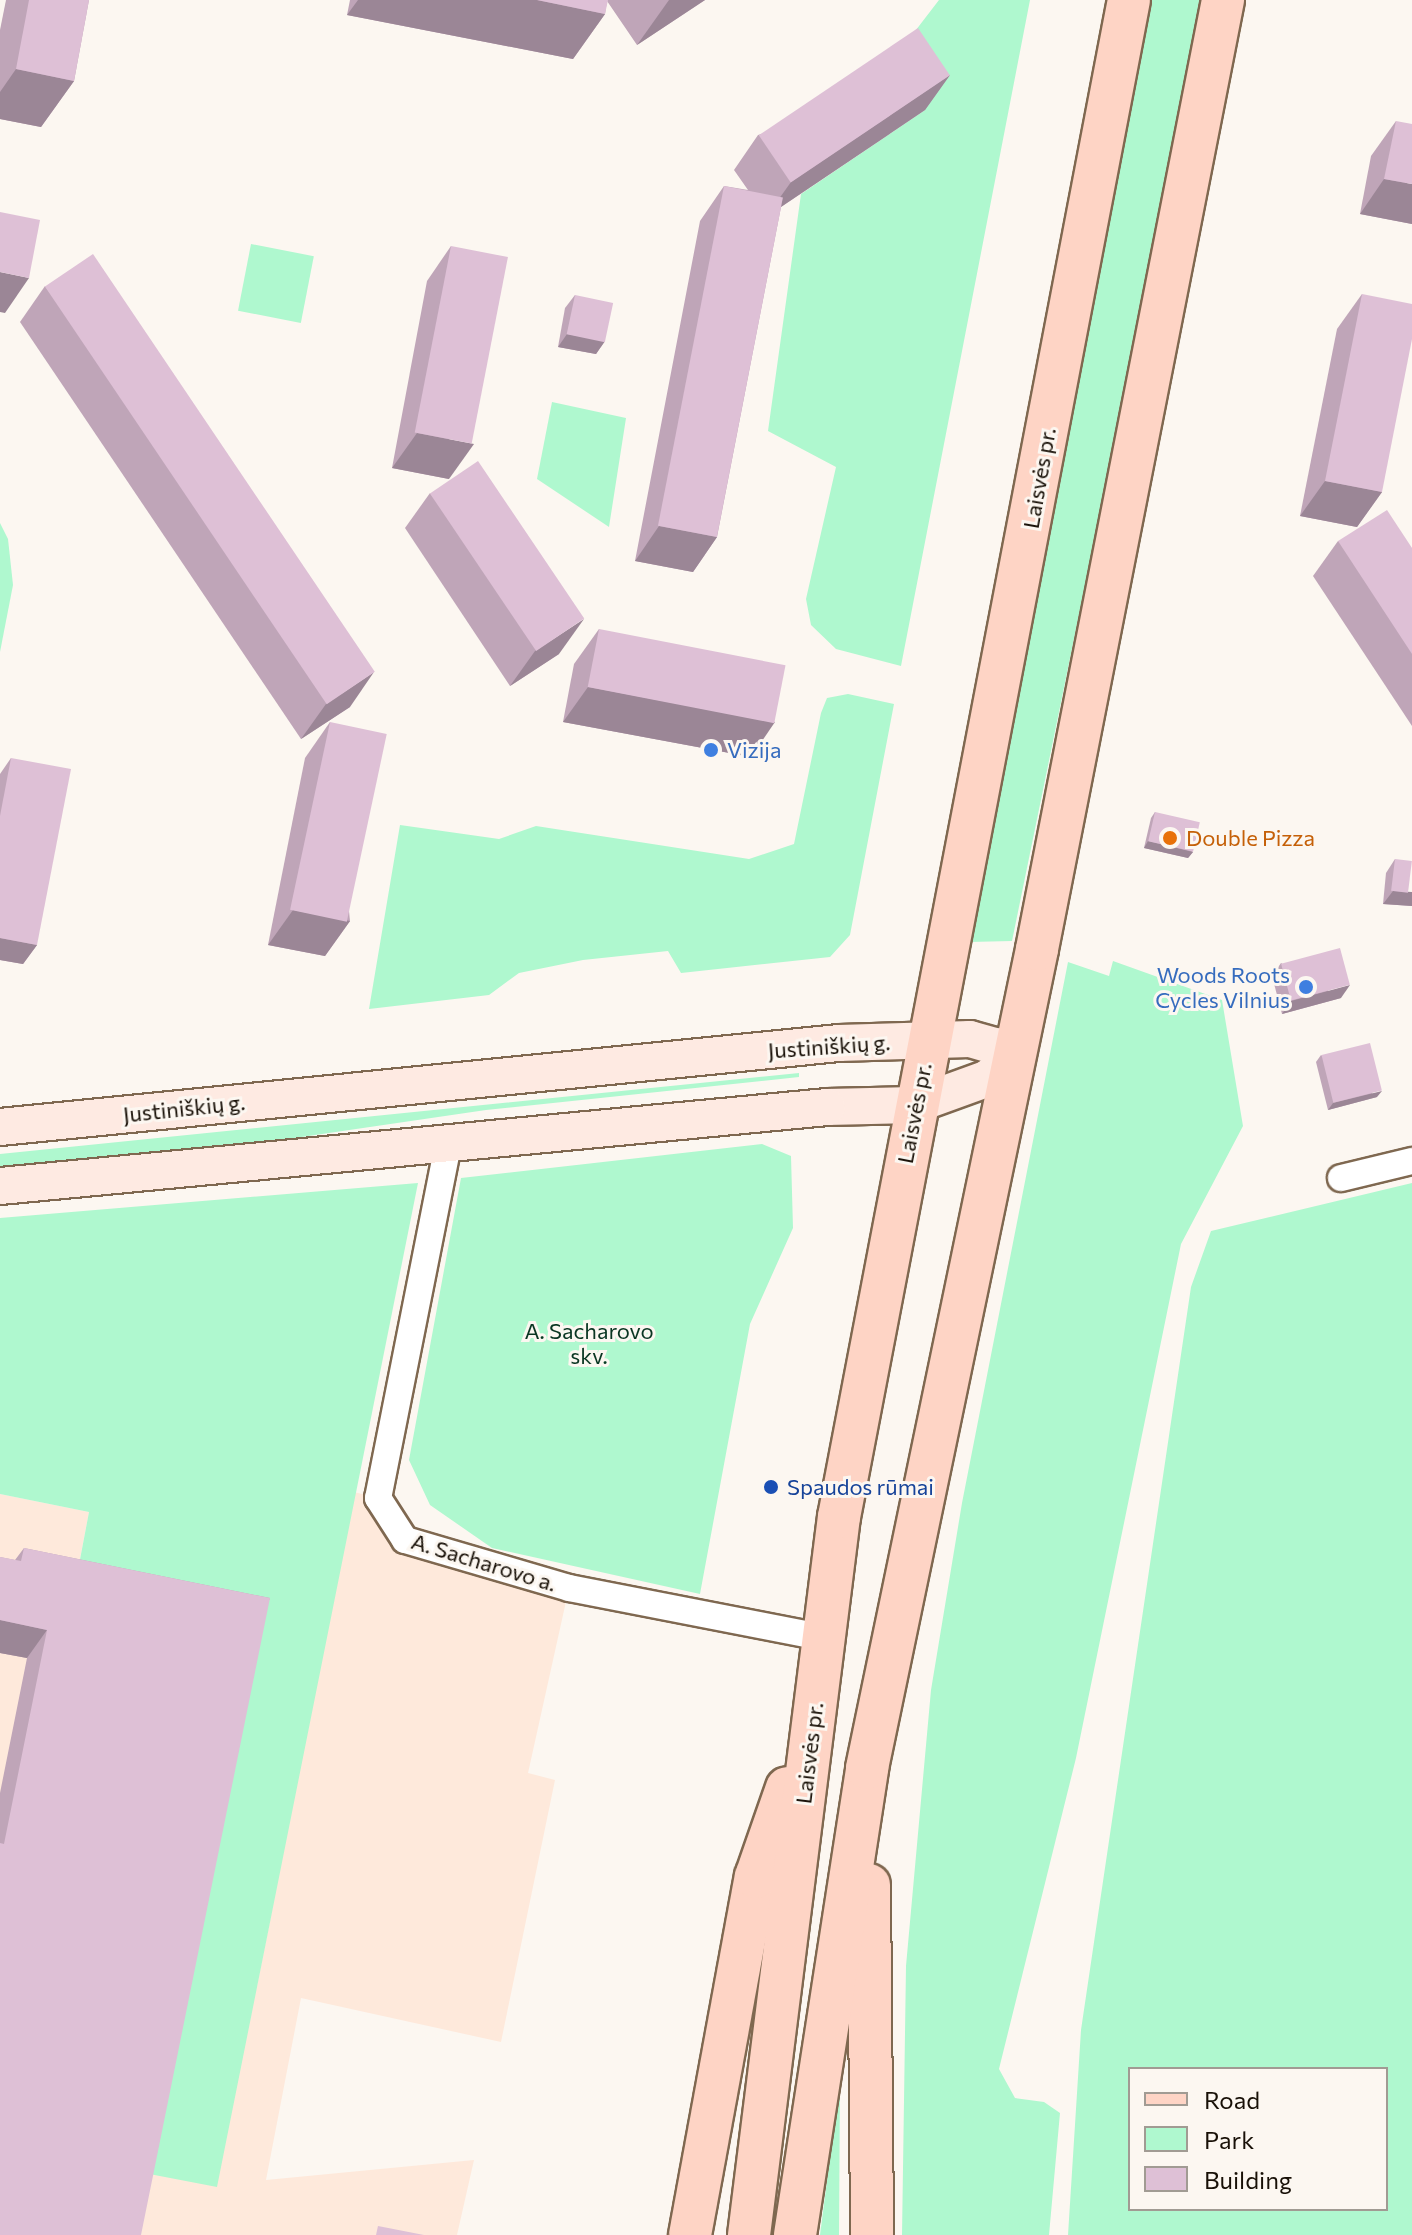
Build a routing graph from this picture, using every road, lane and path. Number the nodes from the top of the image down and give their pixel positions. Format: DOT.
graph roads {
  1 [pos="1129,0"];
  2 [pos="1223,0"];
  3 [pos="928,1041"];
  4 [pos="1013,1059"];
  5 [pos="914,1105"];
  6 [pos="0,1127"];
  7 [pos="448,1145"];
  8 [pos="1412,1161"];
  9 [pos="1341,1178"];
  10 [pos="0,1186"];
  11 [pos="822,1637"];
  12 [pos="814,1712"];
  13 [pos="867,1768"];
  14 [pos="690,2235"];
  15 [pos="749,2235"];
  16 [pos="795,2235"];
  17 [pos="872,2235"];
  1 -- 3 [label="main road, Laisvės pr."];
  2 -- 4 [label="main road"];
  3 -- 4 [label="main road, Justiniškių g."];
  3 -- 5 [label="main road, Laisvės pr."];
  3 -- 6 [label="main road, Justiniškių g."];
  4 -- 5 [label="main road"];
  4 -- 13 [label="main road"];
  5 -- 7 [label="main road"];
  5 -- 11 [label="main road, Laisvės pr."];
  7 -- 10 [label="main road"];
  7 -- 11 [label="street, A. Sacharovo a."];
  8 -- 9 [label="street"];
  11 -- 12 [label="main road, Laisvės pr."];
  12 -- 14 [label="main road"];
  12 -- 15 [label="main road, Laisvės pr."];
  13 -- 16 [label="main road"];
  13 -- 17 [label="main road"];
}
